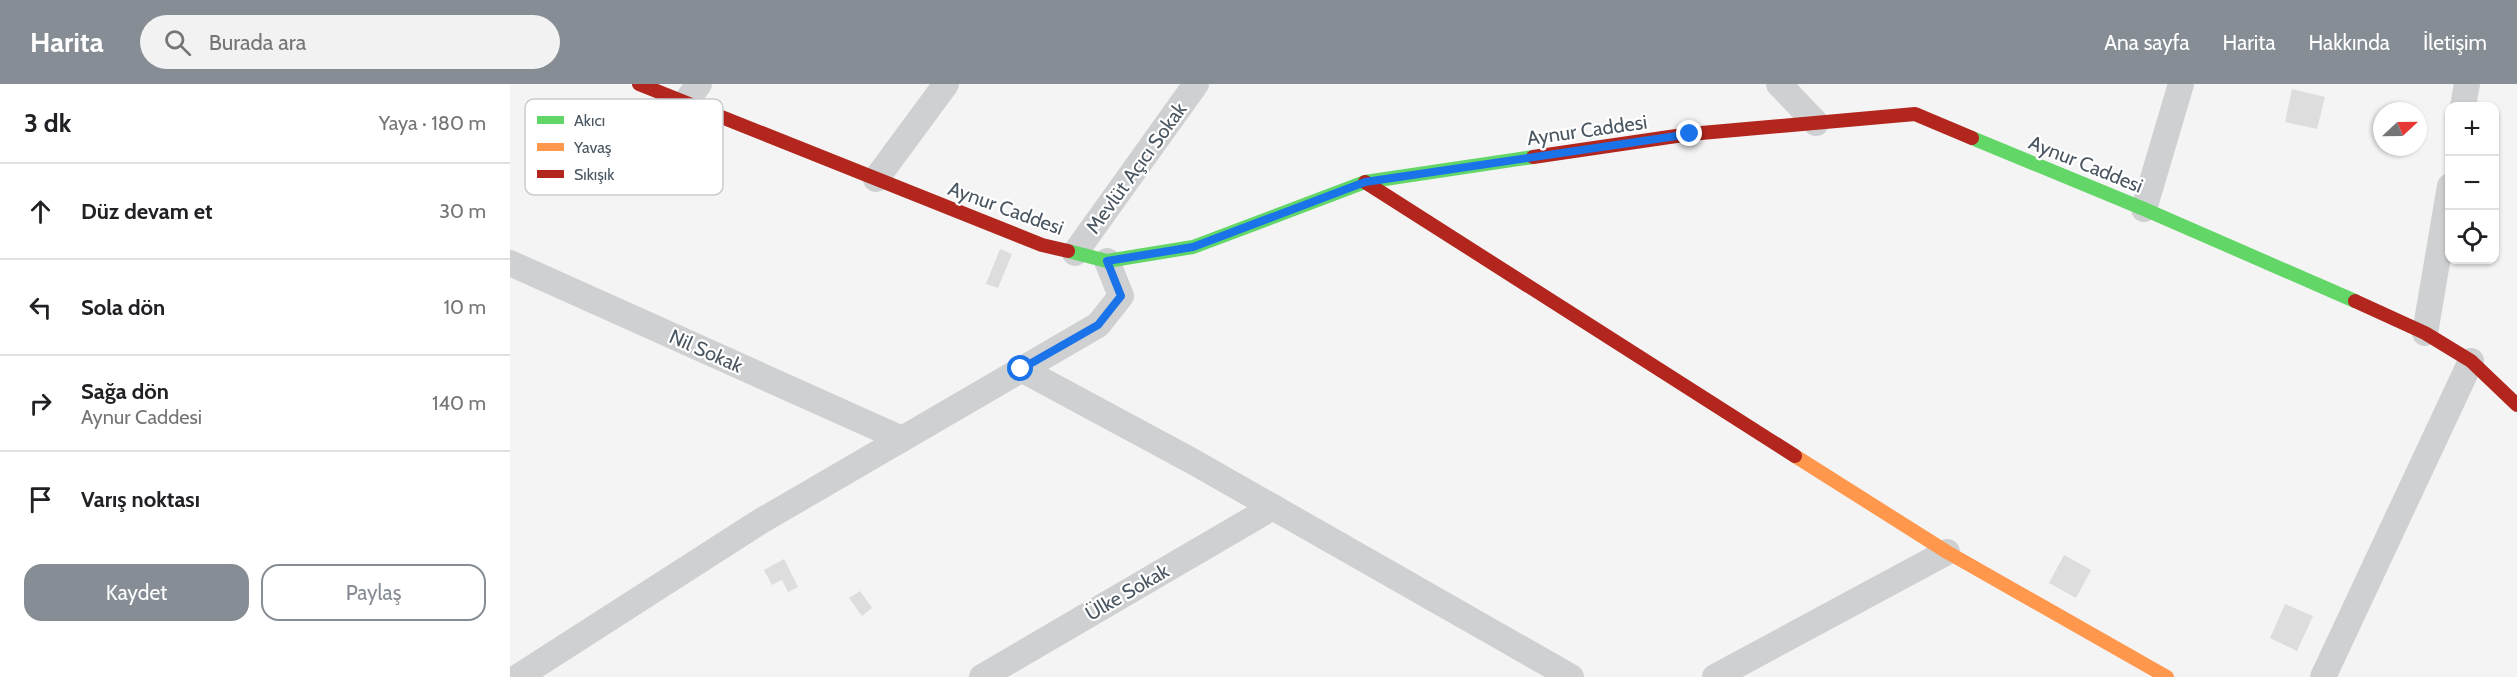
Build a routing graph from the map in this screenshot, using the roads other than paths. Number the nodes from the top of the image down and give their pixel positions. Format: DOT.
graph roads {
  1 [pos="639,84"];
  2 [pos="946,84"];
  3 [pos="1196,84"];
  4 [pos="1779,84"];
  5 [pos="2181,84"];
  6 [pos="2467,84"];
  7 [pos="692,93"];
  8 [pos="2464,102"];
  9 [pos="723,107"];
  10 [pos="1816,123"];
  11 [pos="876,179"];
  12 [pos="1365,182"];
  13 [pos="2144,209"];
  14 [pos="2446,210"];
  15 [pos="1075,253"];
  16 [pos="1107,261"];
  17 [pos="510,263"];
  18 [pos="2425,333"];
  19 [pos="2471,361"];
  20 [pos="1021,369"];
  21 [pos="2517,405"];
  22 [pos="902,439"];
  23 [pos="1273,507"];
  24 [pos="1947,552"];
  25 [pos="518,677"];
  26 [pos="982,677"];
  27 [pos="1571,677"];
  28 [pos="1715,677"];
  29 [pos="2167,677"];
  30 [pos="2323,677"];
  1 -- 7 [label="street, Aynur Caddesi"];
  2 -- 11 [label="street"];
  3 -- 15 [label="street, Mevlüt Açıcı Sokak"];
  4 -- 10 [label="street"];
  5 -- 13 [label="street"];
  6 -- 8 [label="street"];
  9 -- 11 [label="street, Aynur Caddesi"];
  10 -- 12 [label="street, Aynur Caddesi"];
  10 -- 13 [label="street, Aynur Caddesi"];
  11 -- 15 [label="street, Aynur Caddesi"];
  12 -- 16 [label="street, Aynur Caddesi"];
  12 -- 24 [label="street"];
  13 -- 18 [label="street, Aynur Caddesi"];
  14 -- 18 [label="street"];
  15 -- 16 [label="street, Aynur Caddesi"];
  16 -- 20 [label="street"];
  17 -- 22 [label="street, Nil Sokak"];
  18 -- 19 [label="street, Aynur Caddesi"];
  19 -- 21 [label="street, Aynur Caddesi"];
  19 -- 30 [label="street"];
  20 -- 22 [label="street"];
  20 -- 23 [label="street"];
  22 -- 25 [label="street"];
  23 -- 26 [label="street, Ülke Sokak"];
  23 -- 27 [label="street"];
  24 -- 28 [label="street"];
  24 -- 29 [label="street"];
}
